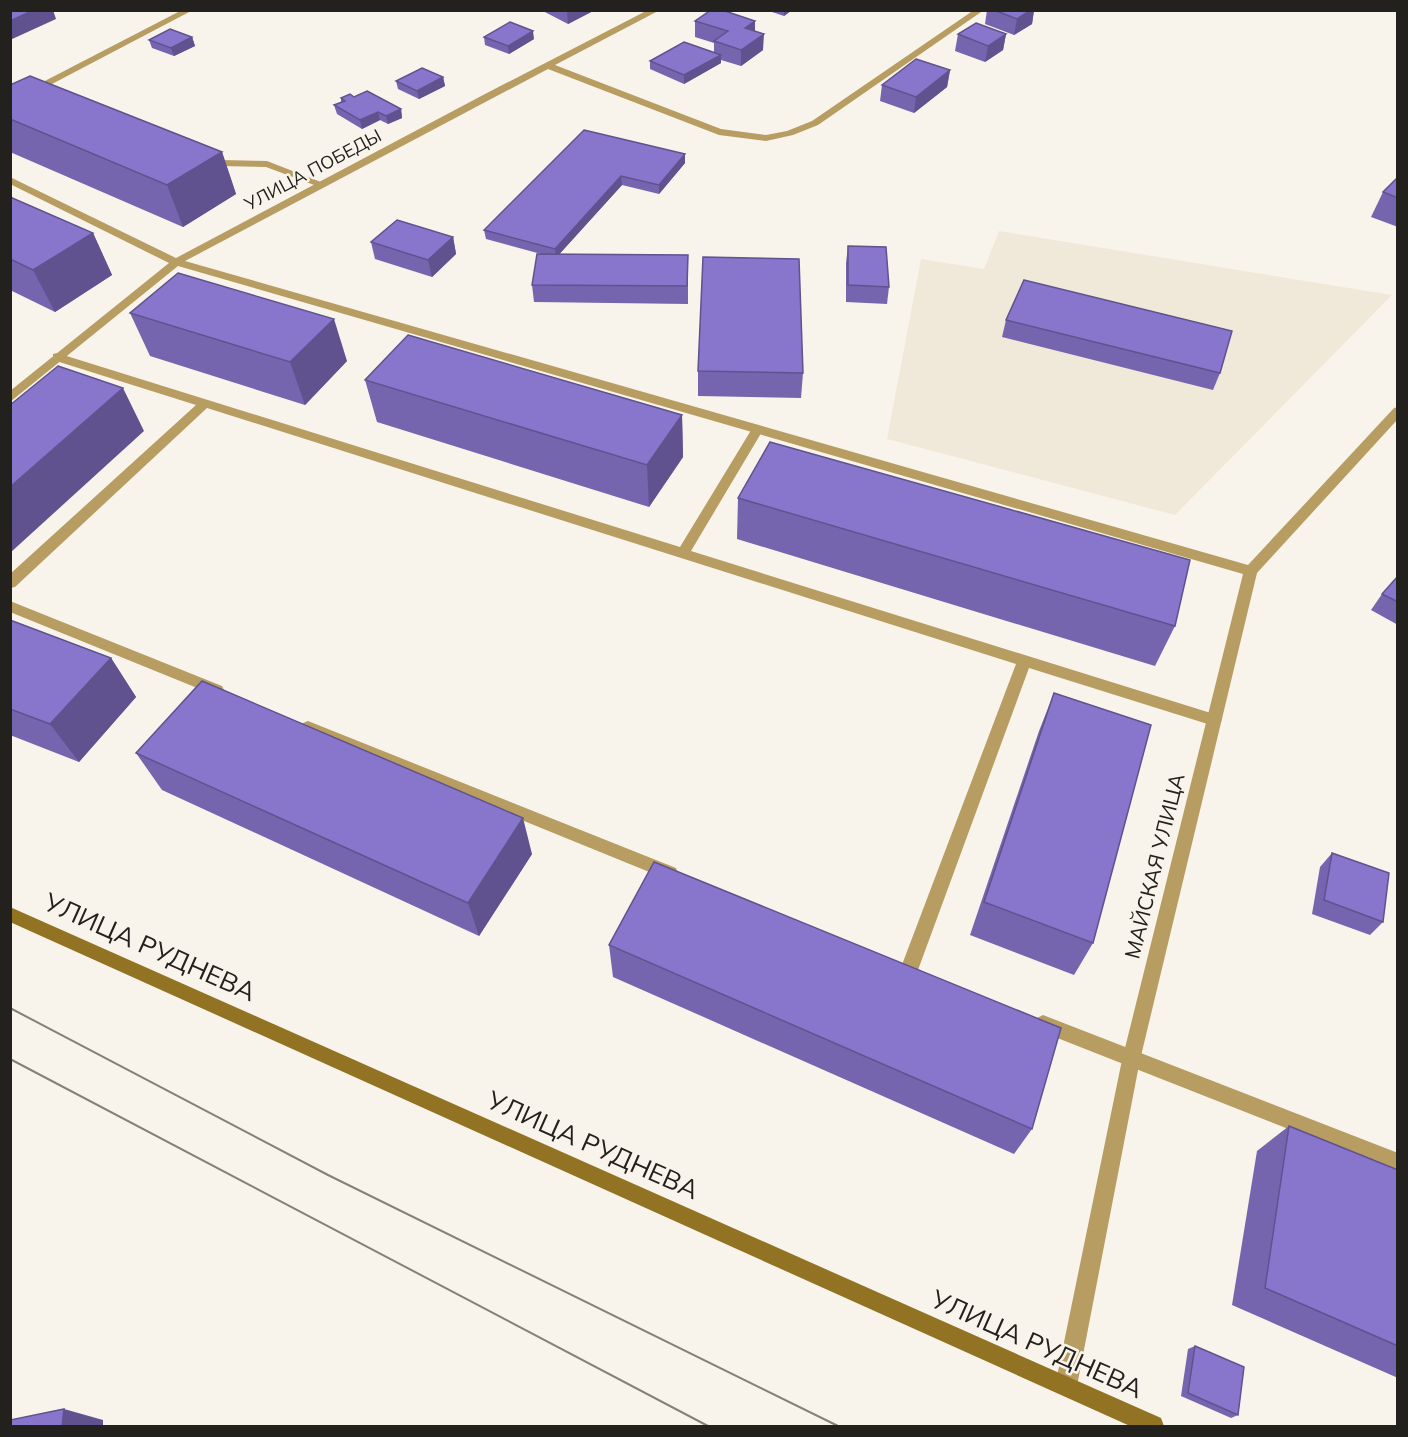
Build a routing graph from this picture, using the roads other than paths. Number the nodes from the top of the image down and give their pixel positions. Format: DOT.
graph roads {
  1 [pos="189,10"];
  2 [pos="656,10"];
  3 [pos="980,10"];
  4 [pos="549,66"];
  5 [pos="24,96"];
  6 [pos="35,100"];
  7 [pos="10,103"];
  8 [pos="197,156"];
  9 [pos="10,180"];
  10 [pos="321,184"];
  11 [pos="176,262"];
  12 [pos="57,357"];
  13 [pos="10,398"];
  14 [pos="205,403"];
  15 [pos="1398,411"];
  16 [pos="757,430"];
  17 [pos="683,553"];
  18 [pos="1251,571"];
  19 [pos="10,583"];
  20 [pos="10,606"];
  21 [pos="1025,660"];
  22 [pos="232,696"];
  23 [pos="288,719"];
  24 [pos="1214,720"];
  25 [pos="687,880"];
  26 [pos="10,914"];
  27 [pos="909,970"];
  28 [pos="1031,1019"];
  29 [pos="1131,1060"];
  30 [pos="1398,1162"];
  31 [pos="1065,1386"];
  32 [pos="1153,1426"];
  1 -- 5 [label="street"];
  2 -- 4 [label="street, УЛИЦА ПОБЕДЫ"];
  3 -- 4 [label="street"];
  4 -- 10 [label="street, УЛИЦА ПОБЕДЫ"];
  5 -- 6 [label="street"];
  5 -- 7 [label="street"];
  8 -- 10 [label="street"];
  9 -- 11 [label="street"];
  10 -- 11 [label="street, УЛИЦА ПОБЕДЫ"];
  11 -- 12 [label="street, УЛИЦА ПОБЕДЫ"];
  11 -- 16 [label="street"];
  12 -- 13 [label="street, УЛИЦА ПОБЕДЫ"];
  12 -- 14 [label="street"];
  14 -- 17 [label="street"];
  14 -- 19 [label="street"];
  15 -- 18 [label="street, МАЙСКАЯ УЛИЦА"];
  16 -- 17 [label="street"];
  16 -- 18 [label="street"];
  17 -- 21 [label="street"];
  18 -- 24 [label="street, МАЙСКАЯ УЛИЦА"];
  20 -- 22 [label="street"];
  21 -- 24 [label="street"];
  21 -- 27 [label="street"];
  23 -- 25 [label="street"];
  24 -- 29 [label="street, МАЙСКАЯ УЛИЦА"];
  26 -- 31 [label="main road, УЛИЦА РУДНЕВА"];
  28 -- 29 [label="street"];
  29 -- 30 [label="street"];
  29 -- 31 [label="street, МАЙСКАЯ УЛИЦА"];
  31 -- 32 [label="main road, УЛИЦА РУДНЕВА"];
}
